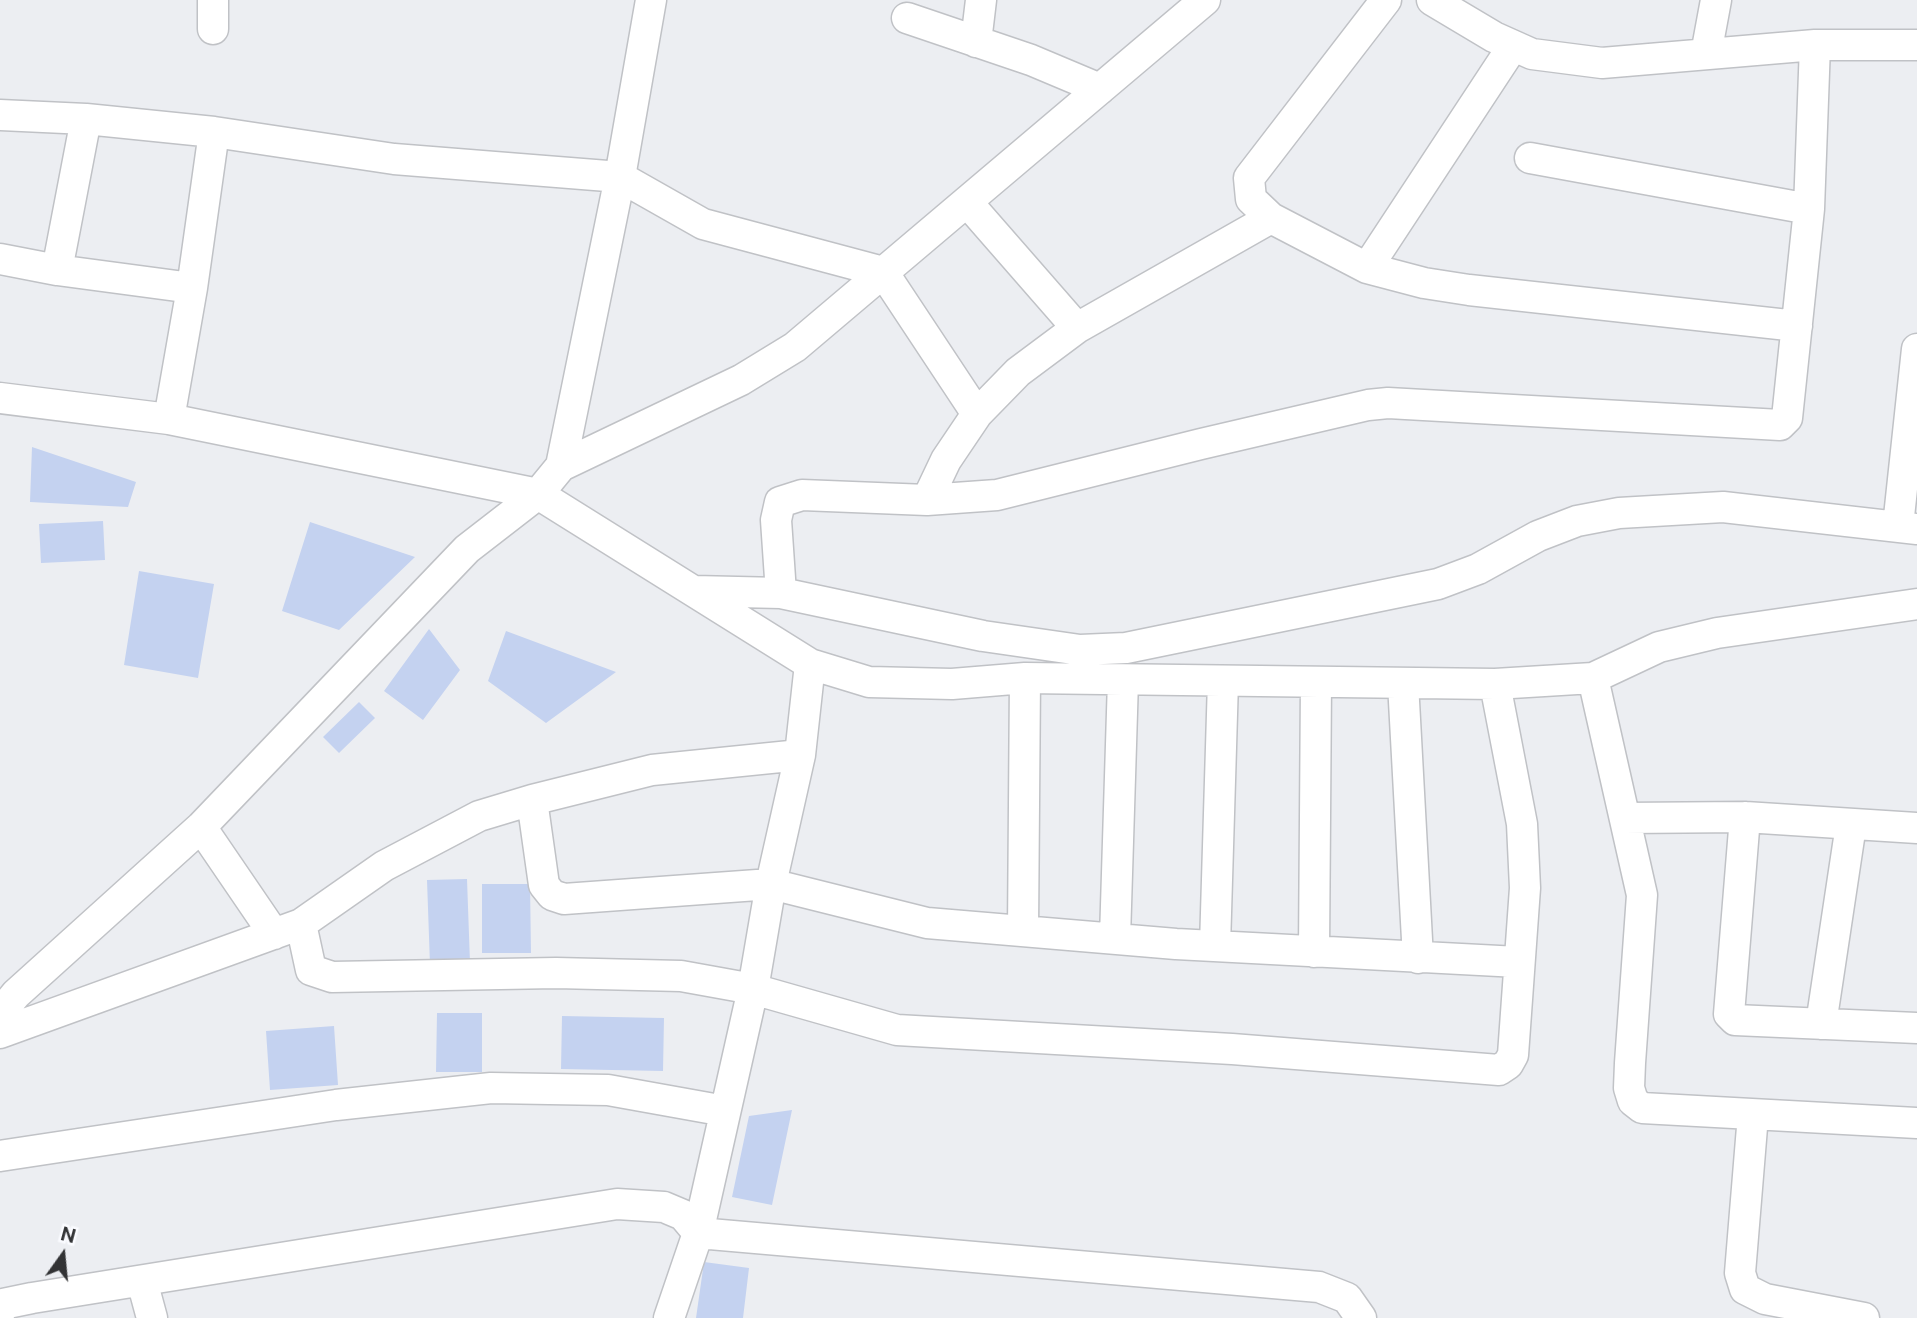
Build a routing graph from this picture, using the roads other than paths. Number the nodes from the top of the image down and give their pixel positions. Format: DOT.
graph roads {
  1 [pos="651,0"];
  2 [pos="981,0"];
  3 [pos="1205,0"];
  4 [pos="1386,0"];
  5 [pos="1432,0"];
  6 [pos="1716,0"];
  7 [pos="907,18"];
  8 [pos="976,41"];
  9 [pos="1815,45"];
  10 [pos="1917,45"];
  11 [pos="1513,46"];
  12 [pos="1706,54"];
  13 [pos="1100,89"];
  14 [pos="0,116"];
  15 [pos="86,119"];
  16 [pos="214,132"];
  17 [pos="1530,158"];
  18 [pos="620,177"];
  19 [pos="967,202"];
  20 [pos="1809,209"];
  21 [pos="1271,218"];
  22 [pos="0,259"];
  23 [pos="1367,268"];
  24 [pos="57,270"];
  25 [pos="883,272"];
  26 [pos="192,288"];
  27 [pos="1797,327"];
  28 [pos="1077,328"];
  29 [pos="1917,349"];
  30 [pos="0,398"];
  31 [pos="977,414"];
  32 [pos="169,419"];
  33 [pos="561,466"];
  34 [pos="538,494"];
  35 [pos="927,500"];
  36 [pos="1907,527"];
  37 [pos="694,592"];
  38 [pos="781,593"];
  39 [pos="1917,604"];
  40 [pos="810,664"];
  41 [pos="1025,678"];
  42 [pos="1593,678"];
  43 [pos="1123,680"];
  44 [pos="1223,681"];
  45 [pos="1316,682"];
  46 [pos="1402,683"];
  47 [pos="1495,684"];
  48 [pos="800,755"];
  49 [pos="532,800"];
  50 [pos="1745,817"];
  51 [pos="1625,818"];
  52 [pos="1851,825"];
  53 [pos="201,827"];
  54 [pos="1917,828"];
  55 [pos="771,884"];
  56 [pos="287,929"];
  57 [pos="1023,931"];
  58 [pos="1115,939"];
  59 [pos="1215,946"];
  60 [pos="1314,952"];
  61 [pos="1418,958"];
  62 [pos="1517,961"];
  63 [pos="753,989"];
  64 [pos="0,1013"];
  65 [pos="1821,1024"];
  66 [pos="1917,1028"];
  67 [pos="0,1033"];
  68 [pos="725,1111"];
  69 [pos="1753,1115"];
  70 [pos="1917,1122"];
  71 [pos="0,1156"];
  72 [pos="698,1233"];
  73 [pos="142,1280"];
  74 [pos="0,1312"];
  75 [pos="152,1318"];
  76 [pos="669,1318"];
  77 [pos="1361,1318"];
  78 [pos="1864,1318"];
  1 -- 18 [label="street"];
  2 -- 8 [label="street"];
  3 -- 13 [label="street"];
  4 -- 21 [label="street"];
  5 -- 11 [label="street"];
  6 -- 12 [label="street"];
  7 -- 8 [label="street"];
  8 -- 13 [label="street"];
  9 -- 10 [label="street"];
  9 -- 12 [label="street"];
  9 -- 20 [label="street"];
  11 -- 12 [label="street"];
  11 -- 23 [label="street"];
  13 -- 19 [label="street"];
  14 -- 15 [label="street"];
  15 -- 16 [label="street"];
  15 -- 24 [label="street"];
  16 -- 18 [label="street"];
  16 -- 26 [label="street"];
  17 -- 20 [label="street"];
  18 -- 25 [label="street"];
  18 -- 33 [label="street"];
  19 -- 25 [label="street"];
  19 -- 28 [label="street"];
  20 -- 27 [label="street"];
  21 -- 23 [label="street"];
  21 -- 28 [label="street"];
  22 -- 24 [label="street"];
  23 -- 27 [label="street"];
  24 -- 26 [label="street"];
  25 -- 31 [label="street"];
  25 -- 33 [label="street"];
  26 -- 32 [label="street"];
  27 -- 35 [label="street"];
  28 -- 31 [label="street"];
  29 -- 36 [label="street"];
  30 -- 32 [label="street"];
  31 -- 35 [label="street"];
  32 -- 34 [label="street"];
  33 -- 34 [label="street"];
  34 -- 37 [label="street"];
  34 -- 53 [label="street"];
  35 -- 38 [label="street"];
  36 -- 38 [label="street"];
  37 -- 38 [label="street"];
  37 -- 40 [label="street"];
  39 -- 42 [label="street"];
  40 -- 41 [label="street"];
  40 -- 48 [label="street"];
  41 -- 43 [label="street"];
  41 -- 57 [label="street"];
  42 -- 47 [label="street"];
  42 -- 51 [label="street"];
  43 -- 44 [label="street"];
  43 -- 58 [label="street"];
  44 -- 45 [label="street"];
  44 -- 59 [label="street"];
  45 -- 46 [label="street"];
  45 -- 60 [label="street"];
  46 -- 47 [label="street"];
  46 -- 61 [label="street"];
  47 -- 62 [label="street"];
  48 -- 49 [label="street"];
  48 -- 55 [label="street"];
  49 -- 55 [label="street"];
  49 -- 56 [label="street"];
  50 -- 51 [label="street"];
  50 -- 52 [label="street"];
  50 -- 65 [label="street"];
  51 -- 69 [label="street"];
  52 -- 54 [label="street"];
  52 -- 65 [label="street"];
  53 -- 56 [label="street"];
  53 -- 64 [label="street"];
  55 -- 57 [label="street"];
  55 -- 63 [label="street"];
  56 -- 63 [label="street"];
  56 -- 67 [label="street"];
  57 -- 58 [label="street"];
  58 -- 59 [label="street"];
  59 -- 60 [label="street"];
  60 -- 61 [label="street"];
  61 -- 62 [label="street"];
  62 -- 63 [label="street"];
  63 -- 68 [label="street"];
  65 -- 66 [label="street"];
  68 -- 71 [label="street"];
  68 -- 72 [label="street"];
  69 -- 70 [label="street"];
  69 -- 78 [label="street"];
  72 -- 73 [label="street"];
  72 -- 76 [label="street"];
  72 -- 77 [label="street"];
  73 -- 74 [label="street"];
  73 -- 75 [label="street"];
}
